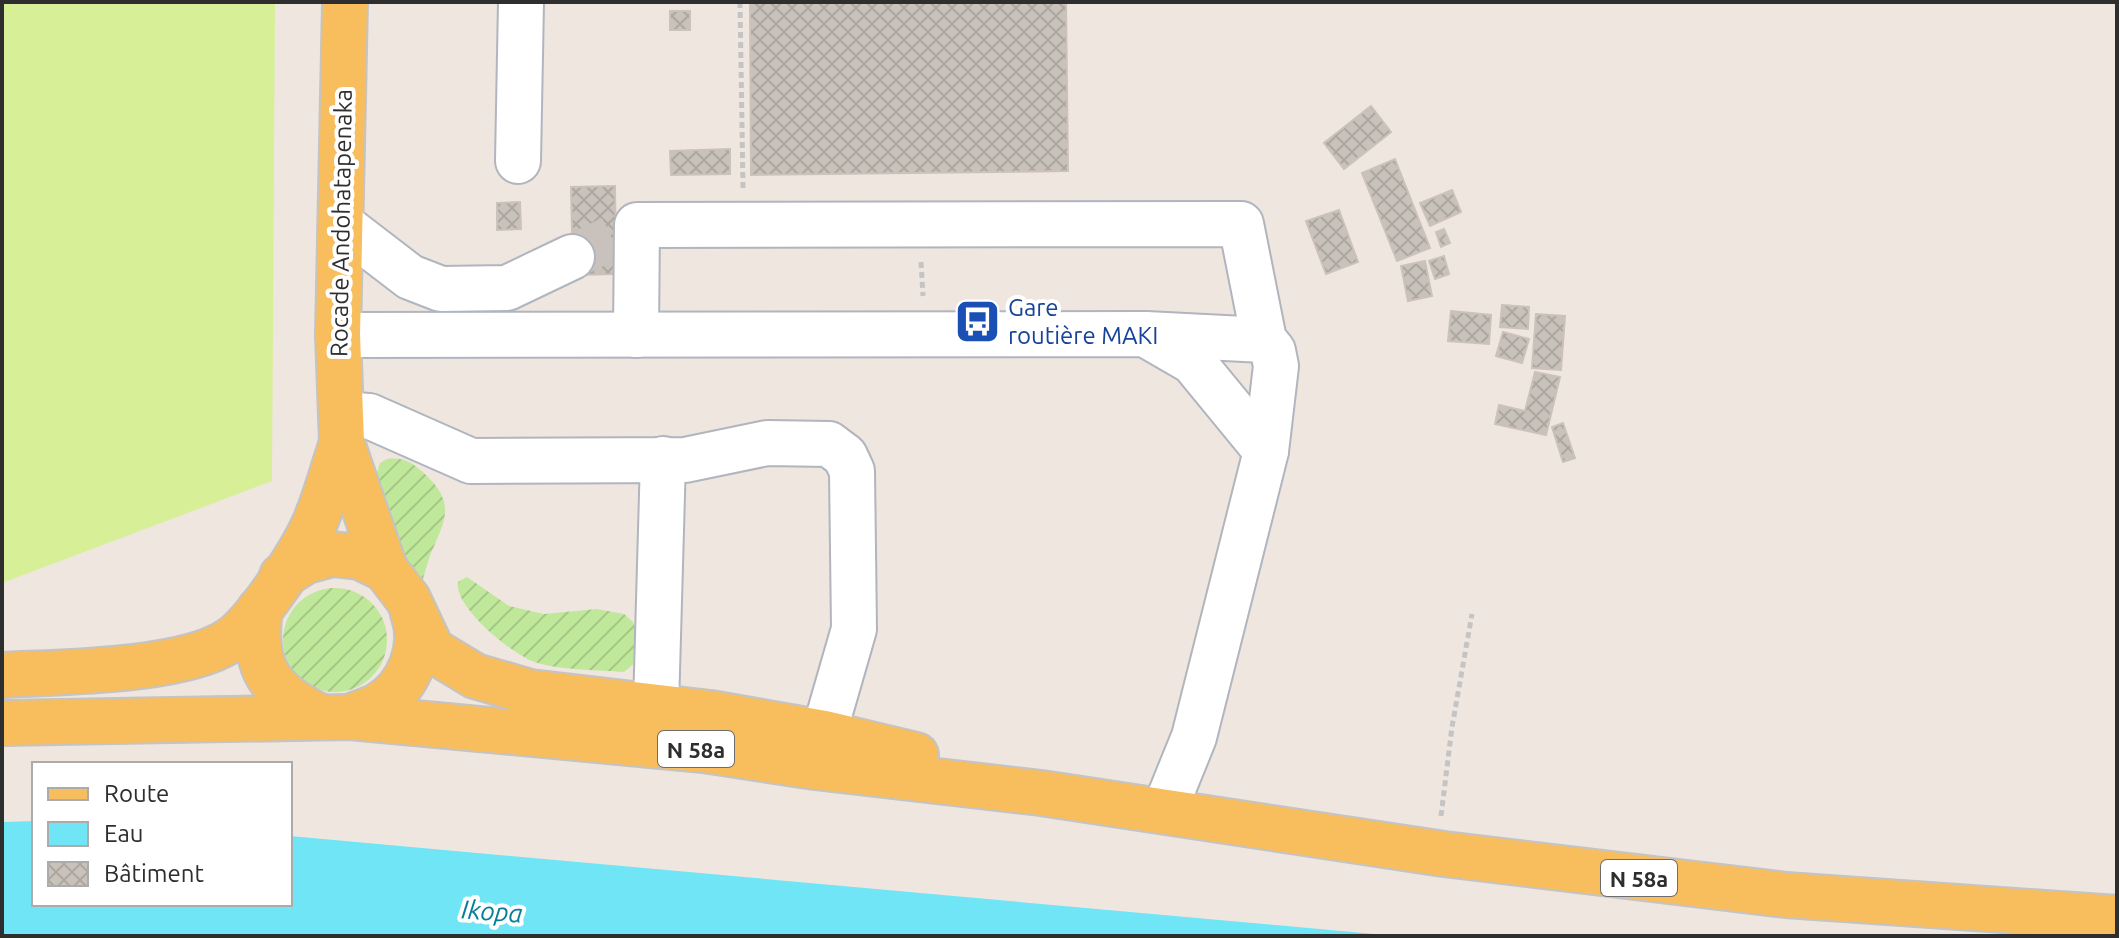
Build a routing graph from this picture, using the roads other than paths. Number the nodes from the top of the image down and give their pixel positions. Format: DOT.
graph roads {
  1 [pos="345,2"];
  2 [pos="521,2"];
  3 [pos="518,161"];
  4 [pos="341,224"];
  5 [pos="572,257"];
  6 [pos="1146,334"];
  7 [pos="338,335"];
  8 [pos="636,335"];
  9 [pos="1264,340"];
  10 [pos="342,428"];
  11 [pos="1266,451"];
  12 [pos="663,459"];
  13 [pos="396,584"];
  14 [pos="271,592"];
  15 [pos="2,675"];
  16 [pos="656,707"];
  17 [pos="334,716"];
  18 [pos="2,723"];
  19 [pos="824,733"];
  20 [pos="1041,793"];
  21 [pos="1164,811"];
  22 [pos="2117,918"];
  1 -- 4 [label="main road, Rocade Andohatapenaka"];
  2 -- 3 [label="lane"];
  4 -- 5 [label="lane"];
  4 -- 7 [label="main road, Rocade Andohatapenaka"];
  6 -- 8 [label="lane"];
  6 -- 9 [label="lane"];
  6 -- 11 [label="lane"];
  7 -- 8 [label="lane"];
  7 -- 10 [label="main road, Rocade Andohatapenaka"];
  8 -- 9 [label="lane"];
  9 -- 11 [label="lane"];
  10 -- 12 [label="lane"];
  10 -- 13 [label="main road"];
  10 -- 14 [label="main road"];
  11 -- 21 [label="lane"];
  12 -- 16 [label="lane"];
  12 -- 19 [label="lane"];
  13 -- 14 [label="main road"];
  13 -- 16 [label="main road, N 58a"];
  13 -- 17 [label="main road"];
  14 -- 15 [label="main road"];
  14 -- 17 [label="main road"];
  16 -- 19 [label="main road, N 58a"];
  17 -- 18 [label="main road, N 58a"];
  17 -- 20 [label="main road, N 58a"];
  19 -- 20 [label="main road, N 58a"];
  20 -- 21 [label="main road, N 58a"];
  21 -- 22 [label="main road, N 58a"];
}
